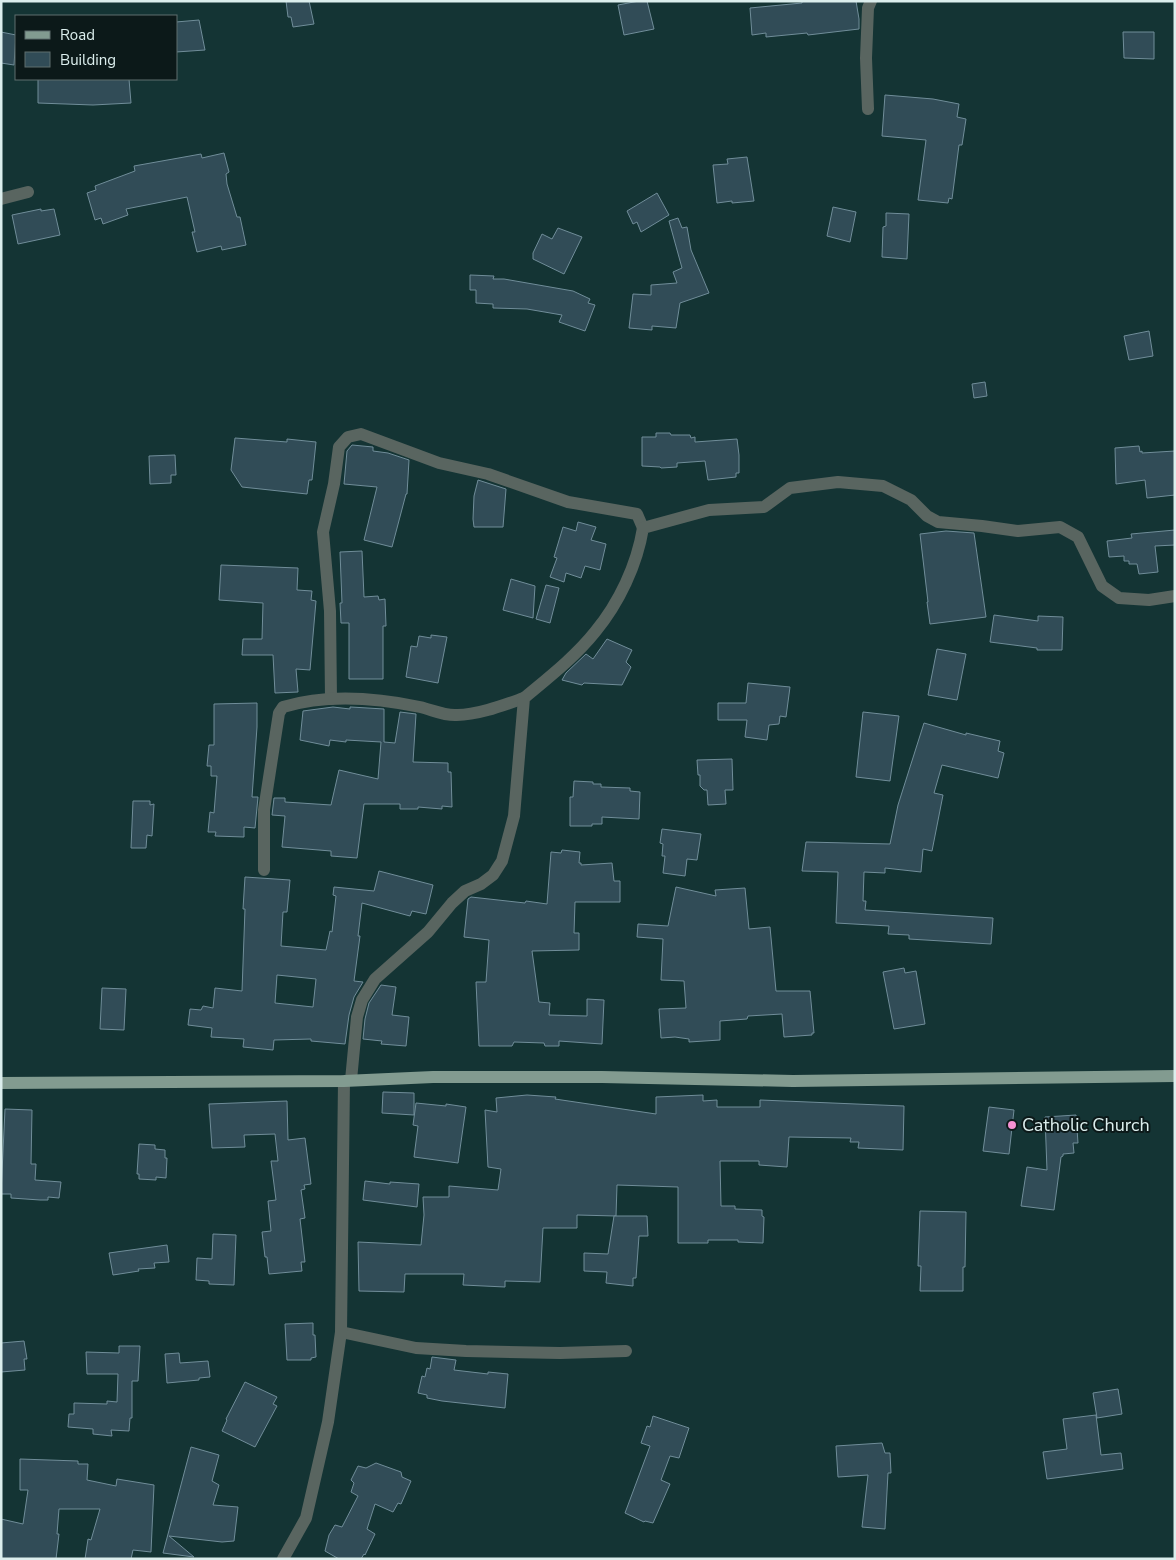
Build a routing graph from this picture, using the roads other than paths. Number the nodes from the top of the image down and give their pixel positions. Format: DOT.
graph roads {
  1 [pos="871,1"];
  2 [pos="868,109"];
  3 [pos="28,192"];
  4 [pos="1,199"];
  5 [pos="643,528"];
  6 [pos="1175,596"];
  7 [pos="524,698"];
  8 [pos="331,699"];
  9 [pos="264,870"];
  10 [pos="1175,1076"];
  11 [pos="347,1080"];
  12 [pos="1,1083"];
  13 [pos="341,1332"];
  14 [pos="626,1351"];
  15 [pos="283,1559"];
  1 -- 2 [label="street"];
  3 -- 4 [label="street"];
  5 -- 6 [label="street"];
  5 -- 7 [label="street"];
  5 -- 8 [label="street"];
  7 -- 8 [label="street"];
  7 -- 11 [label="street"];
  8 -- 9 [label="street"];
  10 -- 11 [label="main road"];
  11 -- 12 [label="main road"];
  11 -- 13 [label="street"];
  13 -- 14 [label="street"];
  13 -- 15 [label="street"];
}
